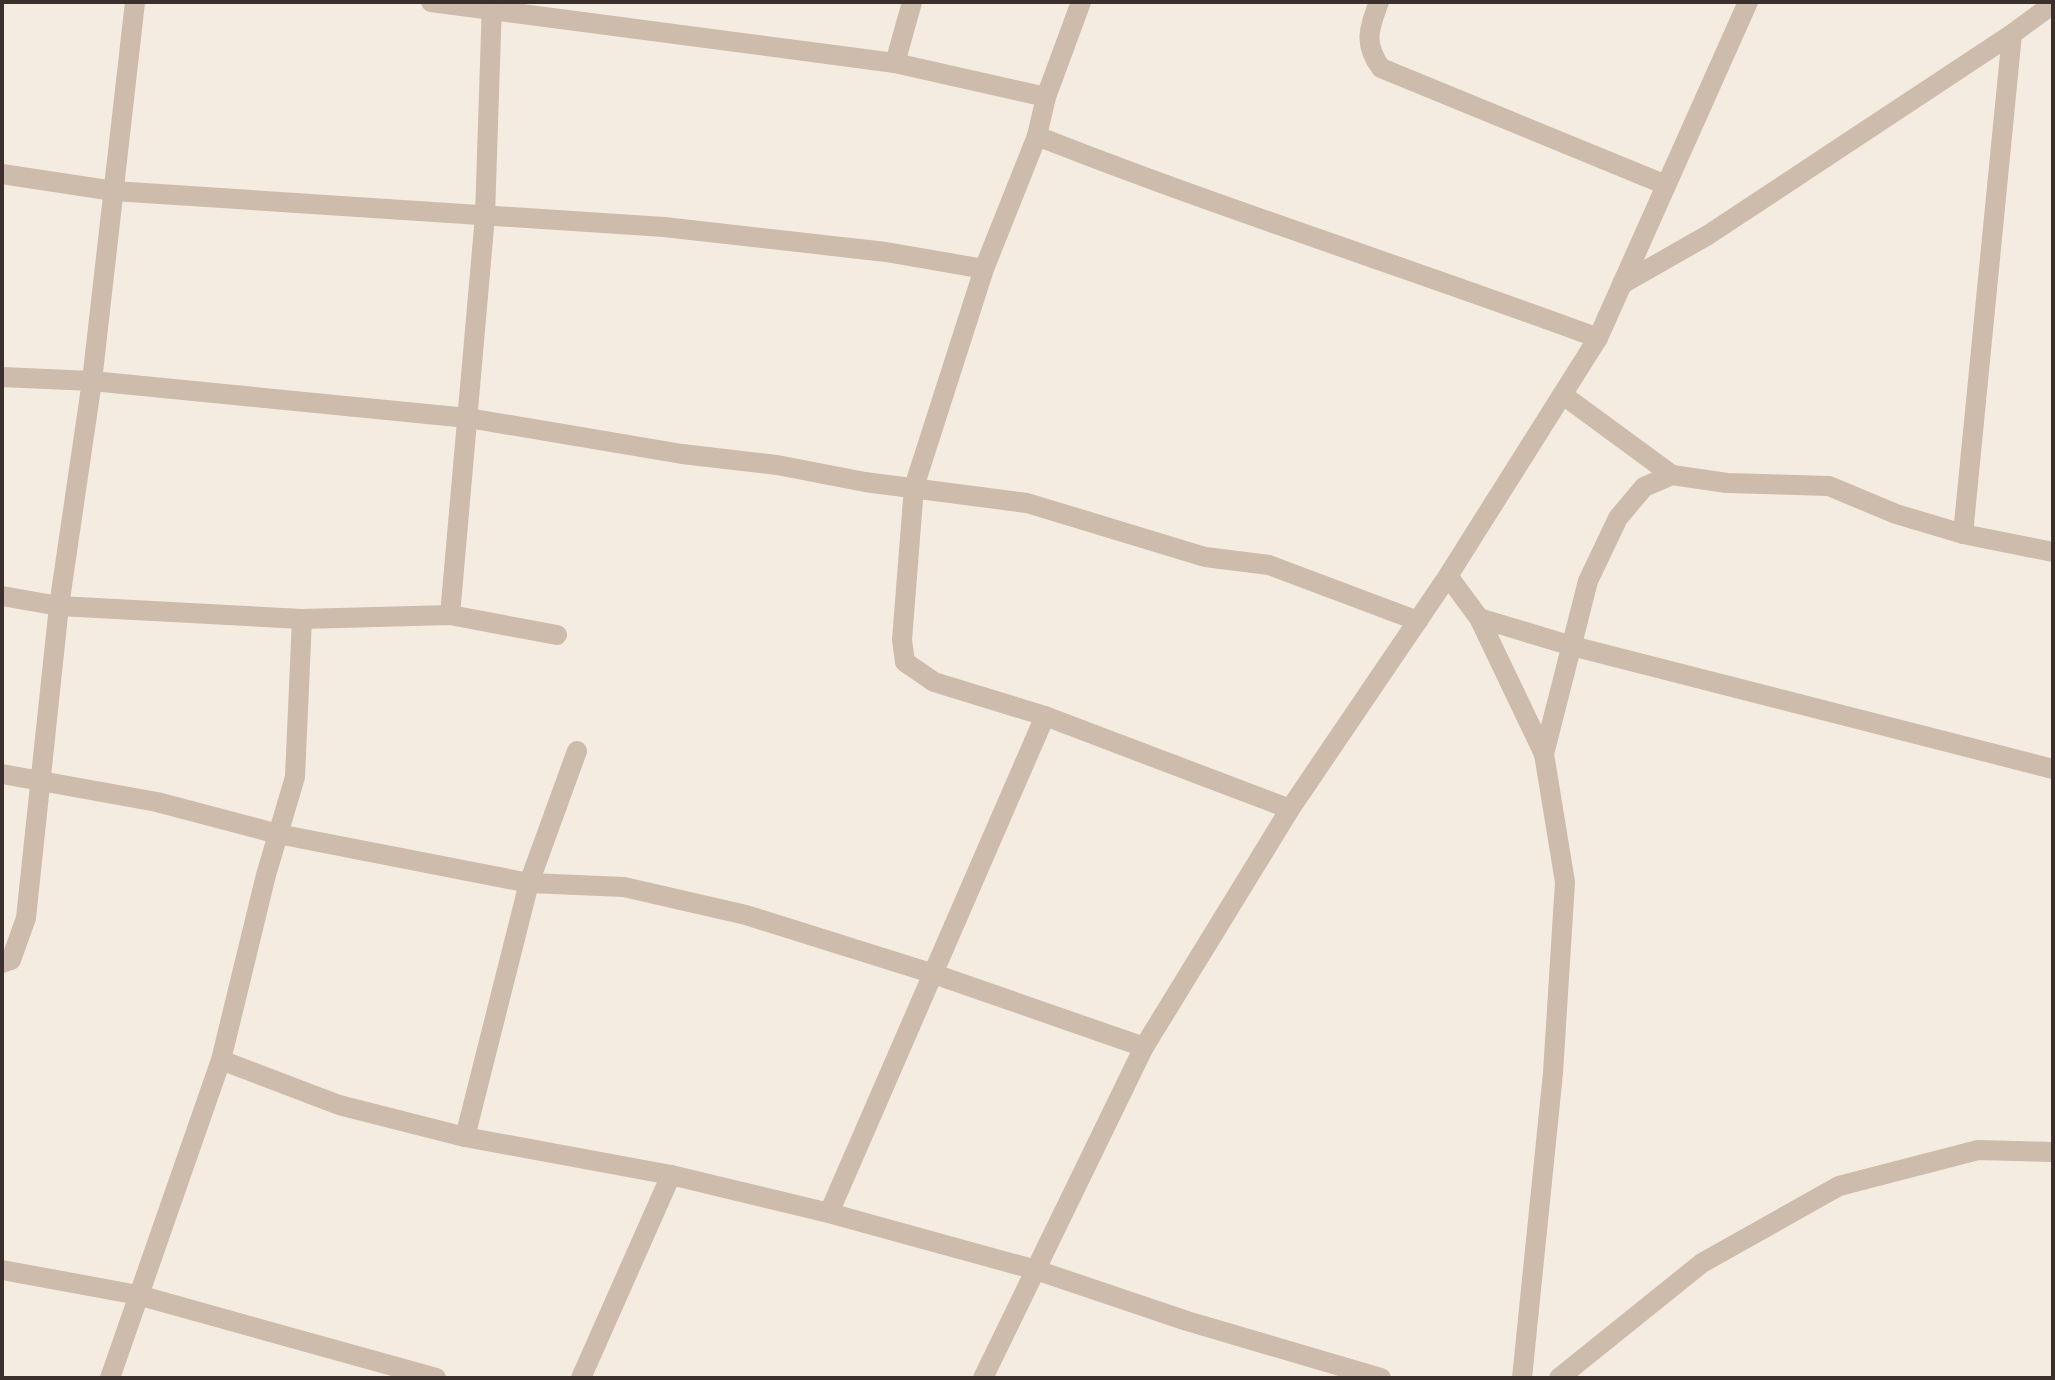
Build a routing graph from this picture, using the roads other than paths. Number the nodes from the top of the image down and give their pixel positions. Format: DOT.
graph roads {
  1 [pos="135,2"];
  2 [pos="431,2"];
  3 [pos="912,2"];
  4 [pos="1081,2"];
  5 [pos="1379,2"];
  6 [pos="1741,4"];
  7 [pos="2053,4"];
  8 [pos="491,6"];
  9 [pos="2012,34"];
  10 [pos="895,63"];
  11 [pos="1046,97"];
  12 [pos="1037,136"];
  13 [pos="2,174"];
  14 [pos="1666,185"];
  15 [pos="114,191"];
  16 [pos="485,216"];
  17 [pos="984,269"];
  18 [pos="1622,284"];
  19 [pos="1598,338"];
  20 [pos="2,377"];
  21 [pos="92,381"];
  22 [pos="1563,395"];
  23 [pos="468,418"];
  24 [pos="1672,475"];
  25 [pos="914,487"];
  26 [pos="1963,534"];
  27 [pos="2053,552"];
  28 [pos="1448,576"];
  29 [pos="2,596"];
  30 [pos="59,606"];
  31 [pos="450,615"];
  32 [pos="1479,618"];
  33 [pos="302,619"];
  34 [pos="1418,621"];
  35 [pos="557,635"];
  36 [pos="1572,646"];
  37 [pos="1045,716"];
  38 [pos="577,751"];
  39 [pos="1544,754"];
  40 [pos="2053,769"];
  41 [pos="2,774"];
  42 [pos="40,779"];
  43 [pos="1290,809"];
  44 [pos="278,834"];
  45 [pos="529,883"];
  46 [pos="2,963"];
  47 [pos="934,974"];
  48 [pos="1144,1047"];
  49 [pos="221,1060"];
  50 [pos="465,1137"];
  51 [pos="2053,1152"];
  52 [pos="671,1175"];
  53 [pos="829,1213"];
  54 [pos="2,1270"];
  55 [pos="1036,1270"];
  56 [pos="138,1295"];
  57 [pos="110,1378"];
  58 [pos="436,1378"];
  59 [pos="581,1378"];
  60 [pos="983,1378"];
  61 [pos="1381,1378"];
  62 [pos="1522,1378"];
  63 [pos="1559,1378"];
  1 -- 15 [label="street"];
  2 -- 8 [label="street"];
  3 -- 10 [label="street"];
  4 -- 11 [label="street"];
  5 -- 14 [label="street"];
  6 -- 14 [label="street"];
  7 -- 9 [label="street"];
  8 -- 10 [label="street"];
  8 -- 16 [label="street"];
  9 -- 18 [label="street"];
  9 -- 26 [label="street"];
  10 -- 11 [label="street"];
  11 -- 12 [label="street"];
  12 -- 17 [label="street"];
  12 -- 19 [label="street"];
  13 -- 15 [label="street"];
  14 -- 18 [label="street"];
  15 -- 16 [label="street"];
  15 -- 21 [label="street"];
  16 -- 17 [label="street"];
  16 -- 23 [label="street"];
  17 -- 25 [label="street"];
  18 -- 19 [label="street"];
  19 -- 22 [label="street"];
  20 -- 21 [label="street"];
  21 -- 23 [label="street"];
  21 -- 30 [label="street"];
  22 -- 24 [label="street"];
  22 -- 28 [label="street"];
  23 -- 25 [label="street"];
  23 -- 31 [label="street"];
  24 -- 26 [label="street"];
  24 -- 36 [label="street"];
  25 -- 34 [label="street"];
  25 -- 37 [label="street"];
  26 -- 27 [label="street"];
  28 -- 32 [label="street"];
  28 -- 34 [label="street"];
  29 -- 30 [label="street"];
  30 -- 33 [label="street"];
  30 -- 42 [label="street"];
  31 -- 33 [label="street"];
  31 -- 35 [label="street"];
  32 -- 36 [label="street"];
  32 -- 39 [label="street"];
  33 -- 44 [label="street"];
  34 -- 43 [label="street"];
  36 -- 39 [label="street"];
  36 -- 40 [label="street"];
  37 -- 43 [label="street"];
  37 -- 47 [label="street"];
  38 -- 45 [label="street"];
  39 -- 62 [label="street"];
  41 -- 42 [label="street"];
  42 -- 44 [label="street"];
  42 -- 46 [label="street"];
  43 -- 48 [label="street"];
  44 -- 45 [label="street"];
  44 -- 49 [label="street"];
  45 -- 47 [label="street"];
  45 -- 50 [label="street"];
  47 -- 48 [label="street"];
  47 -- 53 [label="street"];
  48 -- 55 [label="street"];
  49 -- 50 [label="street"];
  49 -- 56 [label="street"];
  50 -- 52 [label="street"];
  51 -- 63 [label="street"];
  52 -- 53 [label="street"];
  52 -- 59 [label="street"];
  53 -- 55 [label="street"];
  54 -- 56 [label="street"];
  55 -- 60 [label="street"];
  55 -- 61 [label="street"];
  56 -- 57 [label="street"];
  56 -- 58 [label="street"];
}
